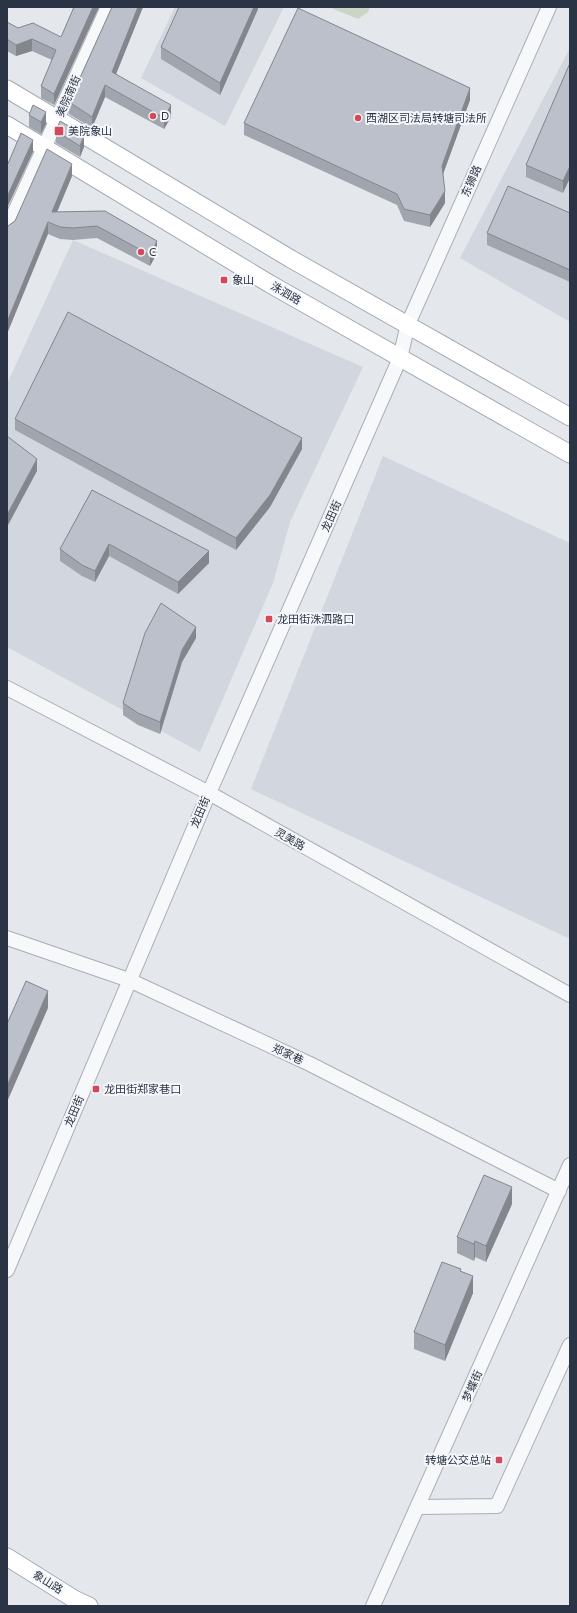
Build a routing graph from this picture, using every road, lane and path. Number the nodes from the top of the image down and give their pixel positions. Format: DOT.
graph roads {
  1 [pos="108,7"];
  2 [pos="549,7"];
  3 [pos="7,89"];
  4 [pos="58,120"];
  5 [pos="7,125"];
  6 [pos="44,148"];
  7 [pos="7,229"];
  8 [pos="408,324"];
  9 [pos="400,358"];
  10 [pos="570,417"];
  11 [pos="570,454"];
  12 [pos="7,688"];
  13 [pos="209,793"];
  14 [pos="7,938"];
  15 [pos="129,980"];
  16 [pos="570,995"];
  17 [pos="570,1165"];
  18 [pos="559,1191"];
  19 [pos="7,1270"];
  20 [pos="570,1345"];
  21 [pos="418,1507"];
  22 [pos="7,1557"];
  23 [pos="89,1606"];
  24 [pos="373,1606"];
  1 -- 4 [label="street, 美院南街"];
  2 -- 8 [label="street, 东狮路"];
  3 -- 4 [label="main road"];
  4 -- 6 [label="street, 美院南街"];
  4 -- 8 [label="main road"];
  5 -- 6 [label="main road, 洙泗路"];
  6 -- 7 [label="street, 美院南街"];
  6 -- 9 [label="main road, 洙泗路"];
  8 -- 9 [label="street, 东狮路"];
  8 -- 10 [label="main road"];
  9 -- 11 [label="main road, 洙泗路"];
  9 -- 13 [label="street, 龙田街"];
  12 -- 13 [label="street, 灵美路"];
  13 -- 15 [label="street, 龙田街"];
  13 -- 16 [label="street, 灵美路"];
  14 -- 15 [label="street, 郑家巷"];
  15 -- 18 [label="street, 郑家巷"];
  15 -- 19 [label="street, 龙田街"];
  17 -- 18 [label="street, 梦蝶街"];
  18 -- 21 [label="street, 梦蝶街"];
  20 -- 21 [label="street"];
  21 -- 24 [label="street, 梦蝶街"];
  22 -- 23 [label="main road, 象山路"];
}
